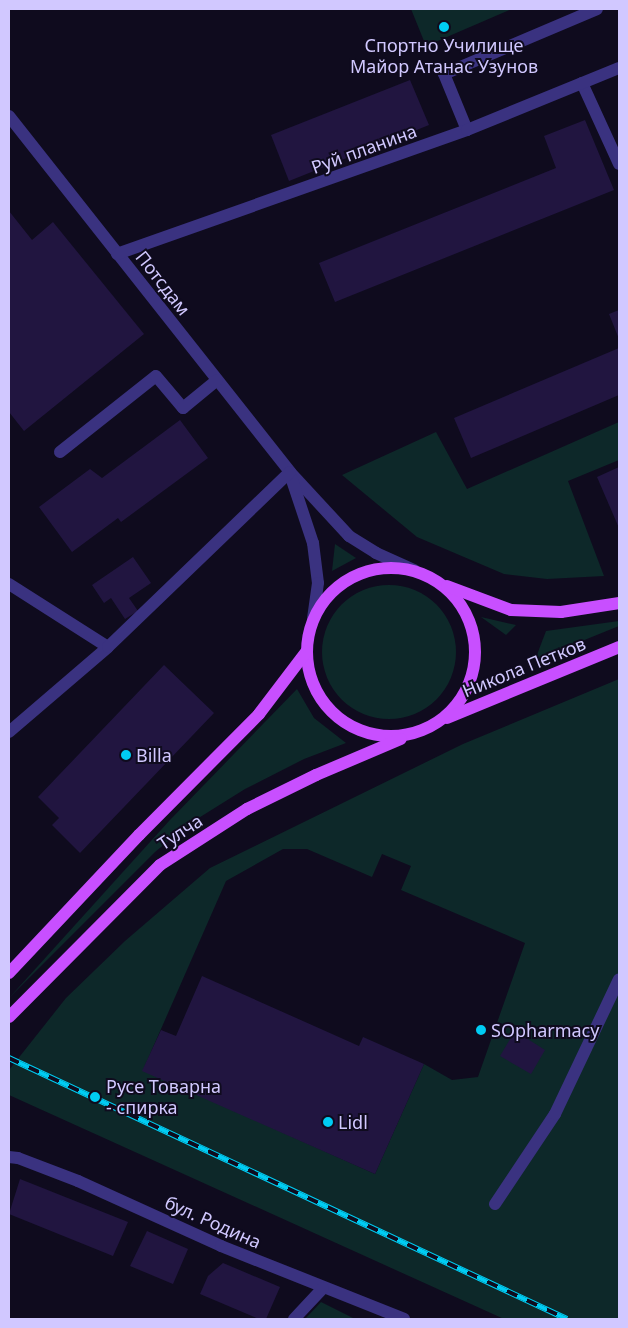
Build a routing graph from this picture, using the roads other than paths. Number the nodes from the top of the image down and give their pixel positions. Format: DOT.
graph roads {
  1 [pos="597,9"];
  2 [pos="619,68"];
  3 [pos="582,83"];
  4 [pos="9,116"];
  5 [pos="467,130"];
  6 [pos="619,164"];
  7 [pos="118,254"];
  8 [pos="217,380"];
  9 [pos="60,452"];
  10 [pos="290,472"];
  11 [pos="414,570"];
  12 [pos="9,584"];
  13 [pos="443,585"];
  14 [pos="619,603"];
  15 [pos="313,618"];
  16 [pos="108,647"];
  17 [pos="619,647"];
  18 [pos="306,652"];
  19 [pos="443,720"];
  20 [pos="9,732"];
  21 [pos="412,734"];
  22 [pos="9,973"];
  23 [pos="619,979"];
  24 [pos="9,1017"];
  25 [pos="9,1157"];
  26 [pos="494,1204"];
  27 [pos="323,1288"];
  28 [pos="294,1319"];
  29 [pos="404,1319"];
  1 -- 5 [label="street"];
  2 -- 3 [label="street, Руй планина"];
  3 -- 5 [label="street, Руй планина"];
  3 -- 6 [label="street"];
  4 -- 7 [label="street, Потсдам"];
  5 -- 7 [label="street, Руй планина"];
  7 -- 8 [label="street, Потсдам"];
  8 -- 9 [label="street"];
  8 -- 10 [label="street, Потсдам"];
  10 -- 11 [label="street, Потсдам"];
  10 -- 15 [label="street, Потсдам"];
  10 -- 16 [label="street"];
  11 -- 13 [label="main road"];
  11 -- 15 [label="main road"];
  12 -- 16 [label="street"];
  13 -- 14 [label="main road, Никола Петков"];
  13 -- 19 [label="main road"];
  15 -- 18 [label="main road"];
  16 -- 20 [label="street"];
  17 -- 19 [label="main road, Никола Петков"];
  18 -- 21 [label="main road"];
  18 -- 22 [label="main road, Тулча"];
  19 -- 21 [label="main road"];
  21 -- 24 [label="main road, Тулча"];
  23 -- 26 [label="street"];
  25 -- 27 [label="street, бул. Родина"];
  27 -- 28 [label="street"];
  27 -- 29 [label="street, бул. Родина"];
}
